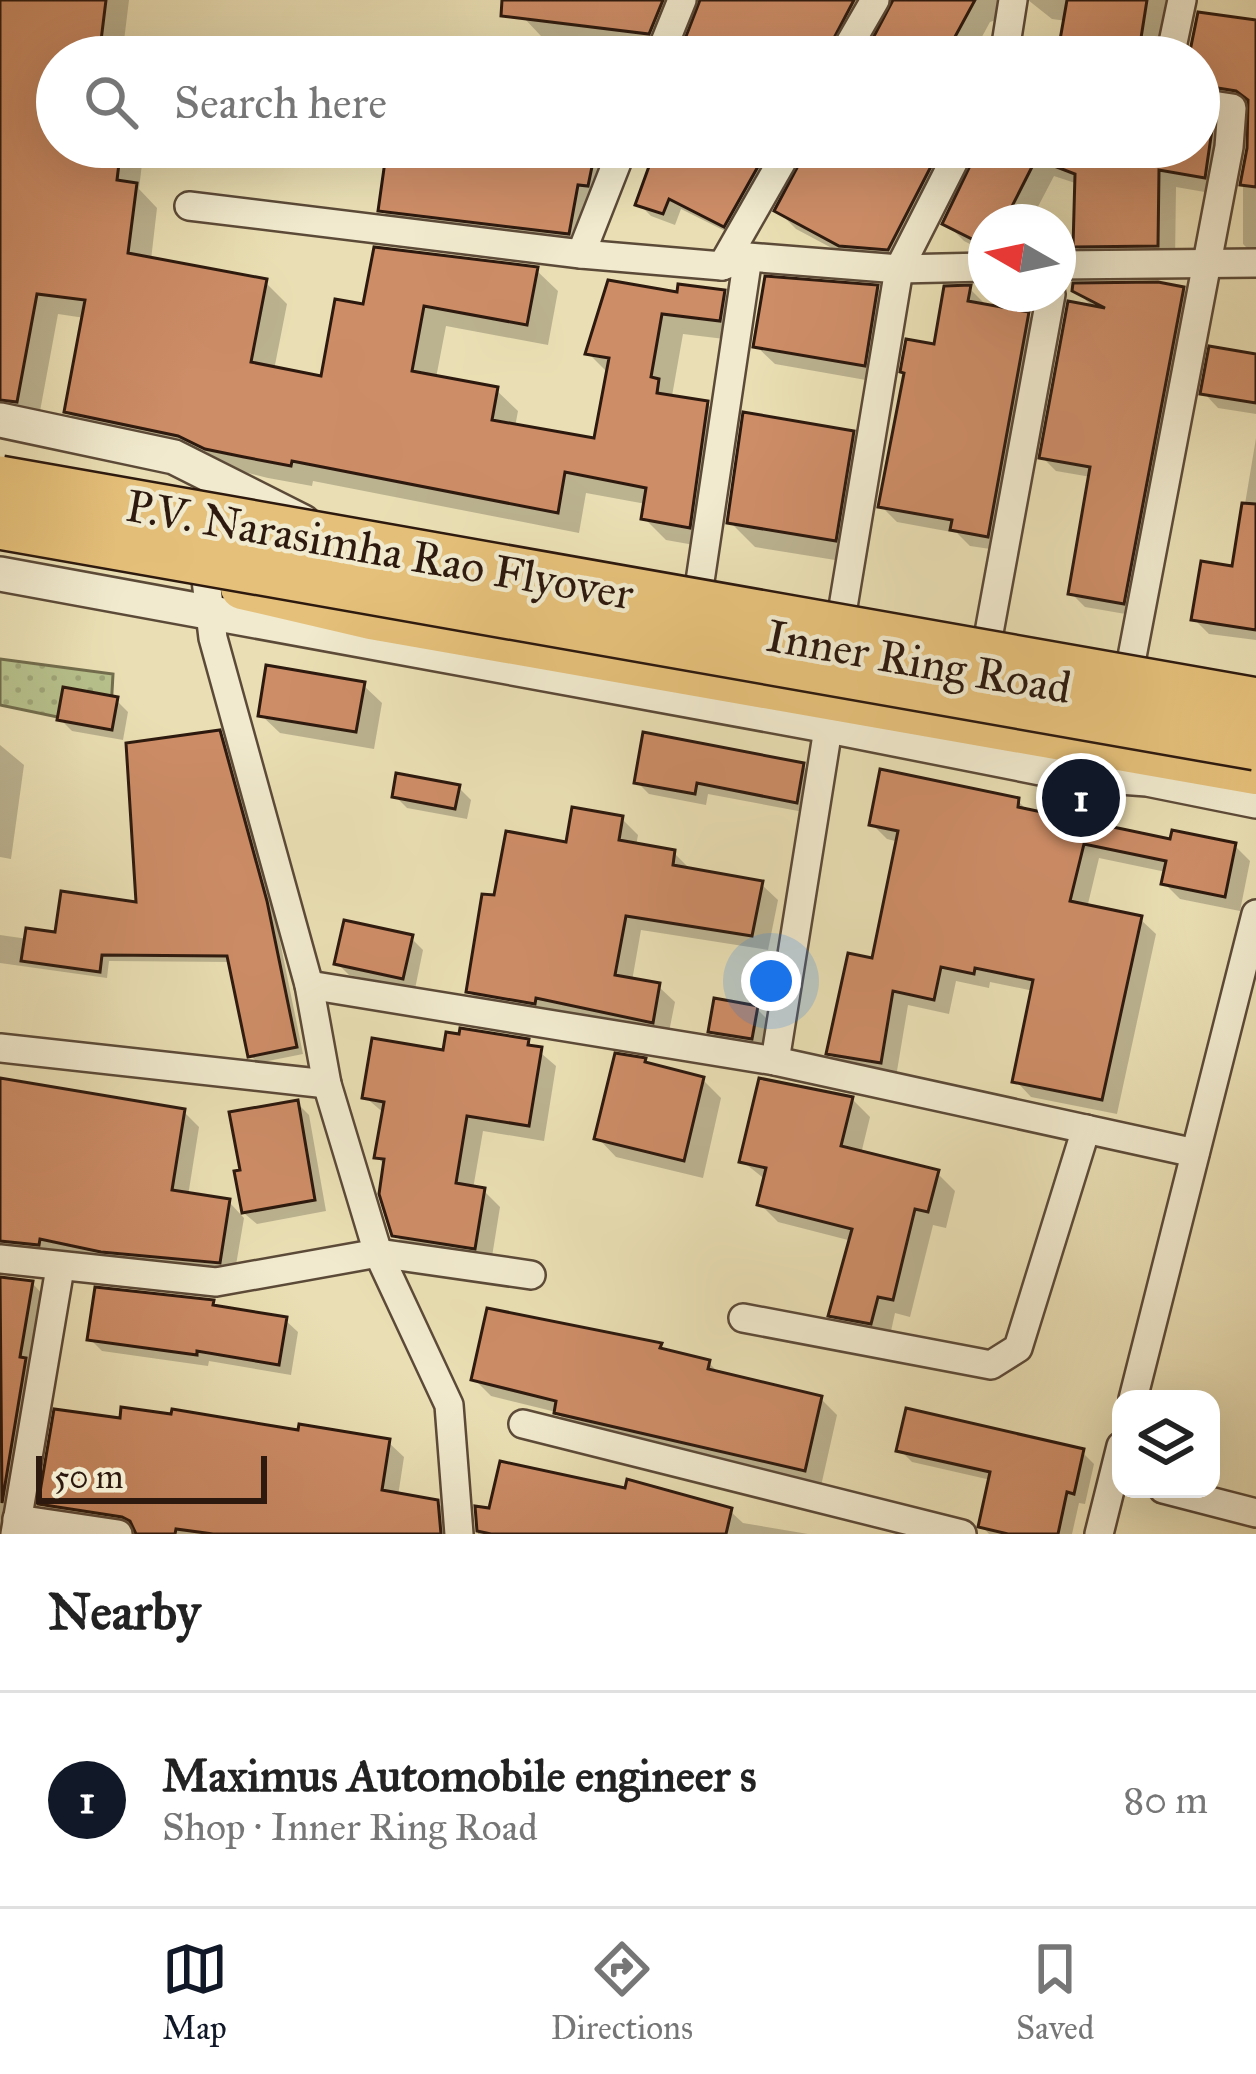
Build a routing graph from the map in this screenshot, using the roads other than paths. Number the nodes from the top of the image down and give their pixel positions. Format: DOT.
graph roads {
  1 [pos="682,0"];
  2 [pos="875,0"];
  3 [pos="1013,0"];
  4 [pos="1182,0"];
  5 [pos="667,36"];
  6 [pos="854,36"];
  7 [pos="1007,36"];
  8 [pos="1174,36"];
  9 [pos="1220,106"];
  10 [pos="1243,150"];
  11 [pos="615,168"];
  12 [pos="780,168"];
  13 [pos="950,168"];
  14 [pos="189,206"];
  15 [pos="581,254"];
  16 [pos="735,261"];
  17 [pos="1207,262"];
  18 [pos="1256,263"];
  19 [pos="1076,265"];
  20 [pos="968,267"];
  21 [pos="899,269"];
  22 [pos="1048,312"];
  23 [pos="0,420"];
  24 [pos="0,479"];
  25 [pos="0,524"];
  26 [pos="317,530"];
  27 [pos="0,533"];
  28 [pos="0,574"];
  29 [pos="699,588"];
  30 [pos="208,597"];
  31 [pos="777,602"];
  32 [pos="842,613"];
  33 [pos="988,638"];
  34 [pos="1131,662"];
  35 [pos="1256,684"];
  36 [pos="765,685"];
  37 [pos="1256,704"];
  38 [pos="831,711"];
  39 [pos="1256,744"];
  40 [pos="1256,773"];
  41 [pos="1256,802"];
  42 [pos="1256,914"];
  43 [pos="309,985"];
  44 [pos="0,1048"];
  45 [pos="775,1061"];
  46 [pos="327,1084"];
  47 [pos="1086,1129"];
  48 [pos="1196,1153"];
  49 [pos="378,1253"];
  50 [pos="0,1259"];
  51 [pos="60,1268"];
  52 [pos="531,1276"];
  53 [pos="743,1318"];
  54 [pos="1135,1390"];
  55 [pos="523,1424"];
  56 [pos="0,1435"];
  57 [pos="29,1440"];
  58 [pos="1112,1493"];
  59 [pos="1198,1498"];
  60 [pos="1256,1513"];
  61 [pos="16,1527"];
  62 [pos="118,1534"];
  63 [pos="459,1534"];
  64 [pos="962,1534"];
  65 [pos="1099,1534"];
  1 -- 5 [label="street"];
  2 -- 6 [label="street"];
  3 -- 7 [label="street"];
  4 -- 8 [label="street"];
  9 -- 10 [label="street"];
  10 -- 17 [label="street"];
  11 -- 15 [label="street"];
  12 -- 16 [label="street"];
  13 -- 21 [label="street"];
  14 -- 15 [label="street"];
  15 -- 16 [label="street"];
  16 -- 21 [label="street"];
  16 -- 29 [label="street"];
  17 -- 18 [label="street"];
  17 -- 19 [label="street"];
  17 -- 34 [label="street"];
  20 -- 21 [label="street"];
  21 -- 32 [label="street"];
  22 -- 33 [label="street"];
  23 -- 26 [label="street"];
  24 -- 26 [label="main road, Inner Ring Road"];
  24 -- 37 [label="highway, P.V. Narasimha Rao Flyover, bridge"];
  25 -- 39 [label="highway, P.V. Narasimha Rao Flyover, bridge"];
  26 -- 29 [label="main road, Inner Ring Road"];
  27 -- 30 [label="main road, Inner Ring Road"];
  28 -- 30 [label="street"];
  29 -- 31 [label="main road, Inner Ring Road"];
  30 -- 36 [label="main road, Inner Ring Road"];
  30 -- 38 [label="street"];
  30 -- 43 [label="street"];
  31 -- 32 [label="main road, Inner Ring Road"];
  31 -- 36 [label="main road"];
  32 -- 33 [label="main road, Inner Ring Road"];
  33 -- 34 [label="main road, Inner Ring Road"];
  34 -- 35 [label="main road, Inner Ring Road"];
  36 -- 38 [label="main road, Inner Ring Road"];
  38 -- 40 [label="main road, Inner Ring Road"];
  38 -- 41 [label="street"];
  38 -- 45 [label="street"];
  42 -- 48 [label="street"];
  43 -- 45 [label="street"];
  43 -- 46 [label="street"];
  44 -- 46 [label="street"];
  45 -- 47 [label="street"];
  46 -- 49 [label="street"];
  47 -- 48 [label="street"];
  47 -- 53 [label="street"];
  48 -- 54 [label="street"];
  49 -- 51 [label="street"];
  49 -- 52 [label="street"];
  49 -- 63 [label="street"];
  50 -- 51 [label="street"];
  51 -- 57 [label="street"];
  55 -- 64 [label="street"];
  56 -- 57 [label="street"];
  57 -- 61 [label="street"];
  58 -- 65 [label="street"];
  59 -- 60 [label="street"];
  61 -- 62 [label="street"];
}
